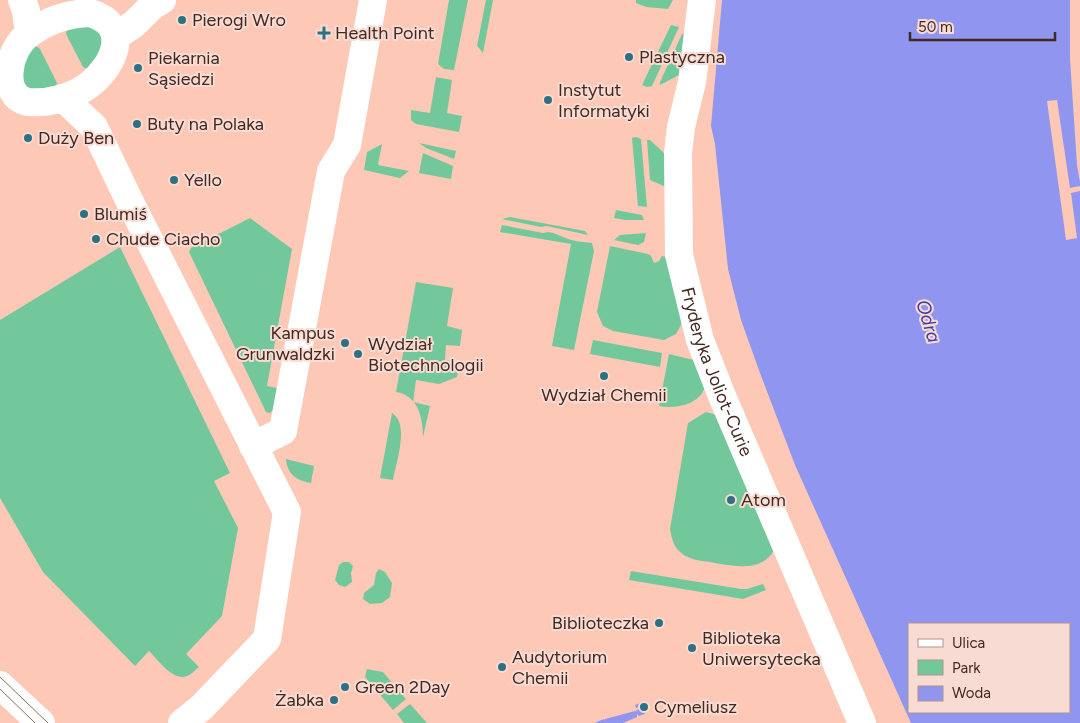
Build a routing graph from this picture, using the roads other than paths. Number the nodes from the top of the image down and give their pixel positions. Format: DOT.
graph roads {
  1 [pos="22,0"];
  2 [pos="373,0"];
  3 [pos="702,0"];
  4 [pos="157,3"];
  5 [pos="51,9"];
  6 [pos="112,28"];
  7 [pos="29,34"];
  8 [pos="94,80"];
  9 [pos="3,90"];
  10 [pos="63,98"];
  11 [pos="94,127"];
  12 [pos="253,446"];
  13 [pos="0,685"];
  14 [pos="40,723"];
  15 [pos="182,723"];
  16 [pos="862,723"];
  1 -- 7 [label="street"];
  2 -- 12 [label="street"];
  3 -- 16 [label="street, Fryderyka Joliot-Curie"];
  4 -- 6 [label="street"];
  5 -- 6 [label="street"];
  5 -- 7 [label="street"];
  6 -- 8 [label="street"];
  7 -- 9 [label="street"];
  8 -- 10 [label="street"];
  8 -- 11 [label="street"];
  9 -- 10 [label="street"];
  10 -- 11 [label="street"];
  11 -- 12 [label="street"];
  12 -- 15 [label="street"];
  13 -- 14 [label="street"];
}
